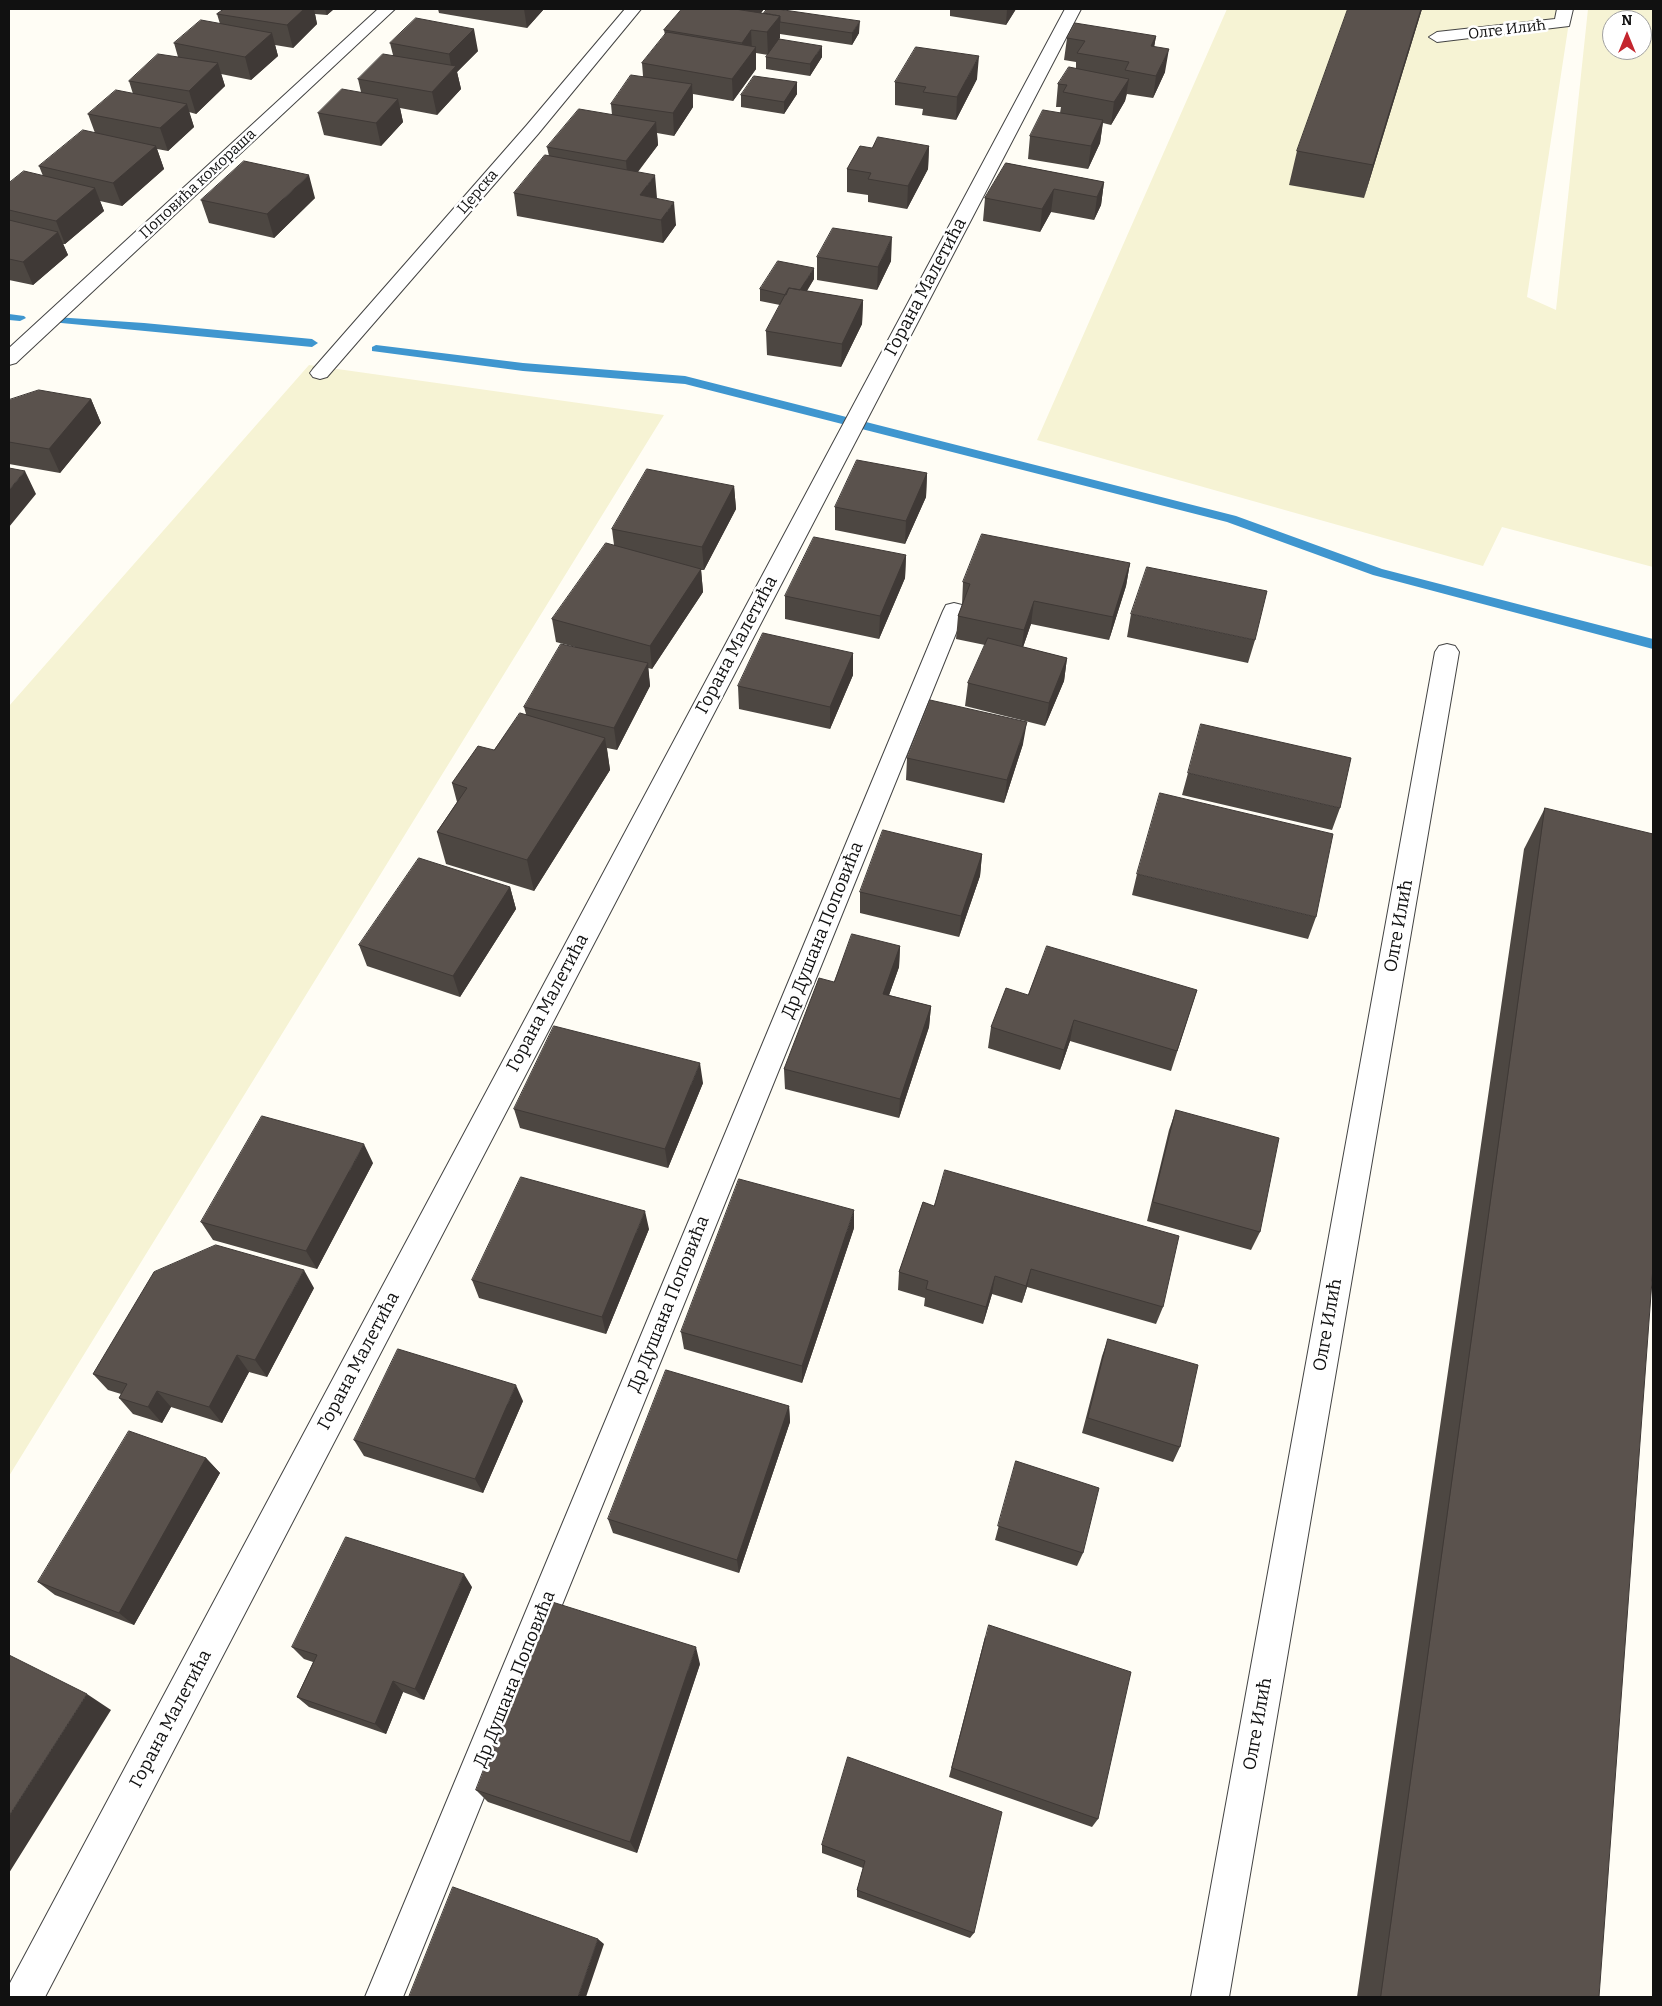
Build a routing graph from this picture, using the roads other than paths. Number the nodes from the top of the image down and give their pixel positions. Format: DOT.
graph roads {
  1 [pos="387,9"];
  2 [pos="633,9"];
  3 [pos="1073,9"];
  4 [pos="1565,9"];
  5 [pos="1437,37"];
  6 [pos="13,352"];
  7 [pos="320,374"];
  8 [pos="954,611"];
  9 [pos="1447,652"];
  10 [pos="24,1997"];
  11 [pos="384,1997"];
  12 [pos="1210,1997"];
  1 -- 6 [label="street, Поповића комораша"];
  2 -- 7 [label="street, Церска"];
  3 -- 10 [label="street, Горана Малетића"];
  4 -- 5 [label="street, Олге Илић"];
  8 -- 11 [label="street, Др Душана Поповића"];
  9 -- 12 [label="street, Олге Илић"];
}
